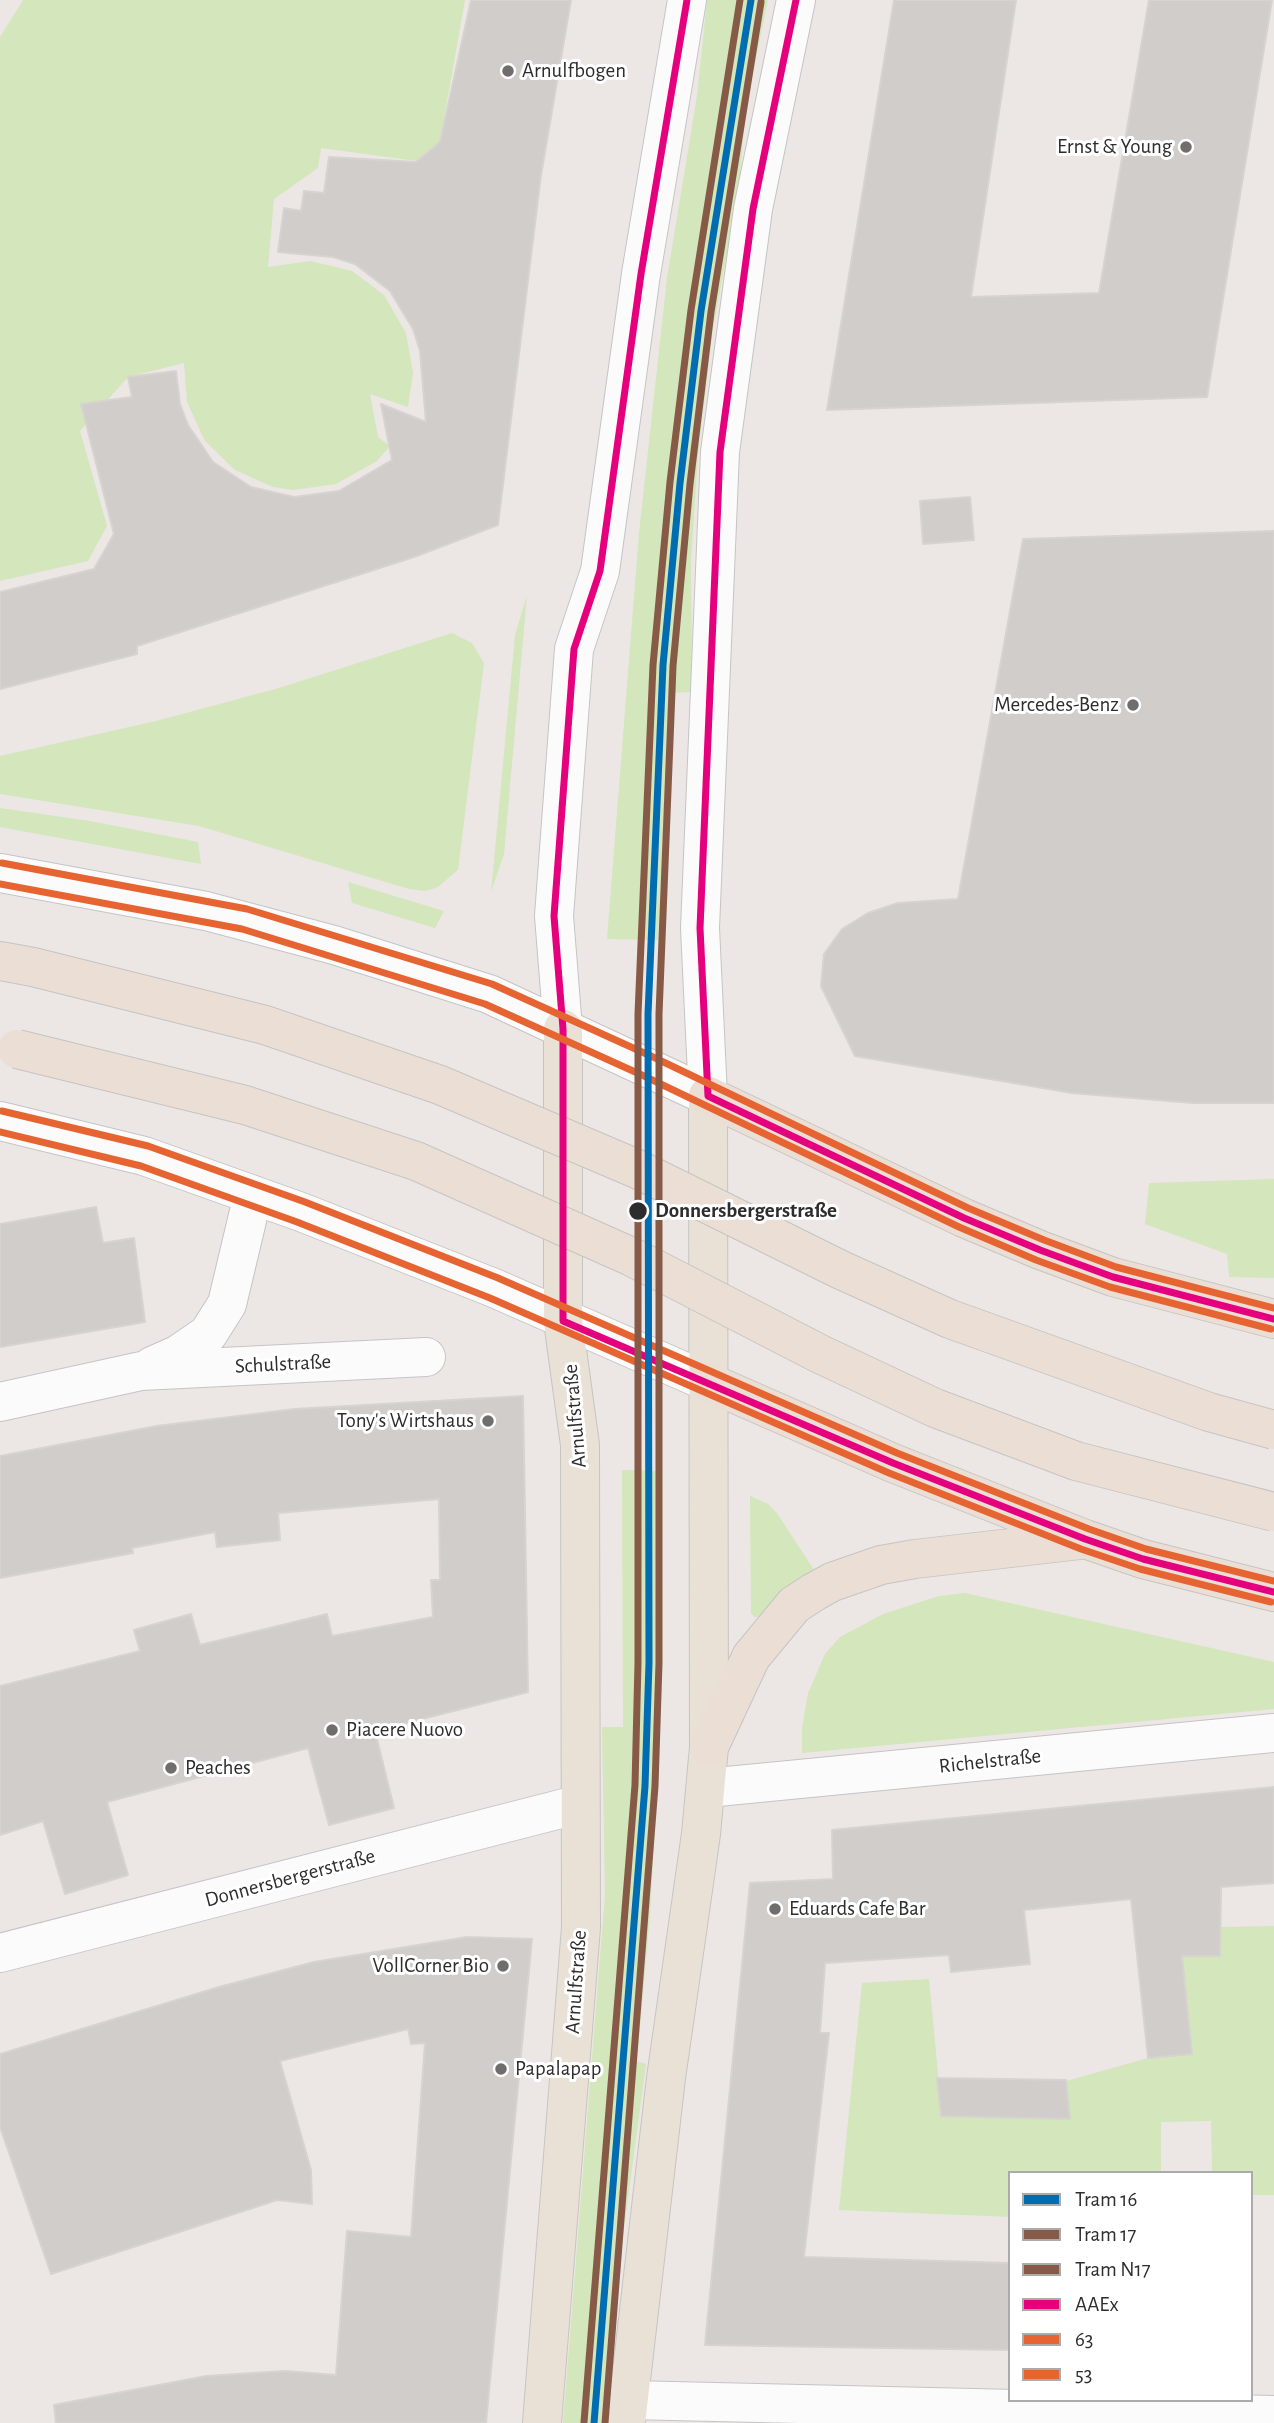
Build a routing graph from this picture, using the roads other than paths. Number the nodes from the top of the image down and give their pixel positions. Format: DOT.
graph roads {
  1 [pos="687,0"];
  2 [pos="796,0"];
  3 [pos="0,873"];
  4 [pos="17,964"];
  5 [pos="563,1029"];
  6 [pos="8,1048"];
  7 [pos="708,1096"];
  8 [pos="0,1121"];
  9 [pos="253,1195"];
  10 [pos="1274,1319"];
  11 [pos="563,1321"];
  12 [pos="426,1357"];
  13 [pos="141,1371"];
  14 [pos="708,1382"];
  15 [pos="0,1402"];
  16 [pos="1274,1430"];
  17 [pos="1274,1513"];
  18 [pos="1085,1539"];
  19 [pos="1274,1592"];
  20 [pos="1274,1732"];
  21 [pos="709,1747"];
  22 [pos="707,1788"];
  23 [pos="580,1804"];
  24 [pos="0,1953"];
  25 [pos="628,2412"];
  26 [pos="1274,2415"];
  27 [pos="542,2423"];
  1 -- 5 [label="main road, Arnulfstraße"];
  2 -- 7 [label="main road"];
  3 -- 5 [label="main road"];
  4 -- 16 [label="highway, bridge"];
  5 -- 7 [label="main road"];
  5 -- 11 [label="main road, Arnulfstraße"];
  6 -- 17 [label="highway, bridge"];
  7 -- 10 [label="highway"];
  7 -- 14 [label="main road"];
  8 -- 9 [label="main road"];
  9 -- 11 [label="main road"];
  9 -- 13 [label="main road, Schulstraße"];
  11 -- 14 [label="main road"];
  11 -- 23 [label="main road, Arnulfstraße"];
  12 -- 13 [label="main road, Schulstraße"];
  13 -- 15 [label="main road, Schulstraße"];
  14 -- 18 [label="highway"];
  14 -- 21 [label="main road"];
  18 -- 19 [label="highway"];
  18 -- 21 [label="highway"];
  20 -- 22 [label="main road, Richelstraße"];
  21 -- 22 [label="main road"];
  22 -- 25 [label="main road"];
  23 -- 24 [label="main road, Donnersbergerstraße"];
  23 -- 27 [label="main road, Arnulfstraße"];
  25 -- 26 [label="main road"];
}
